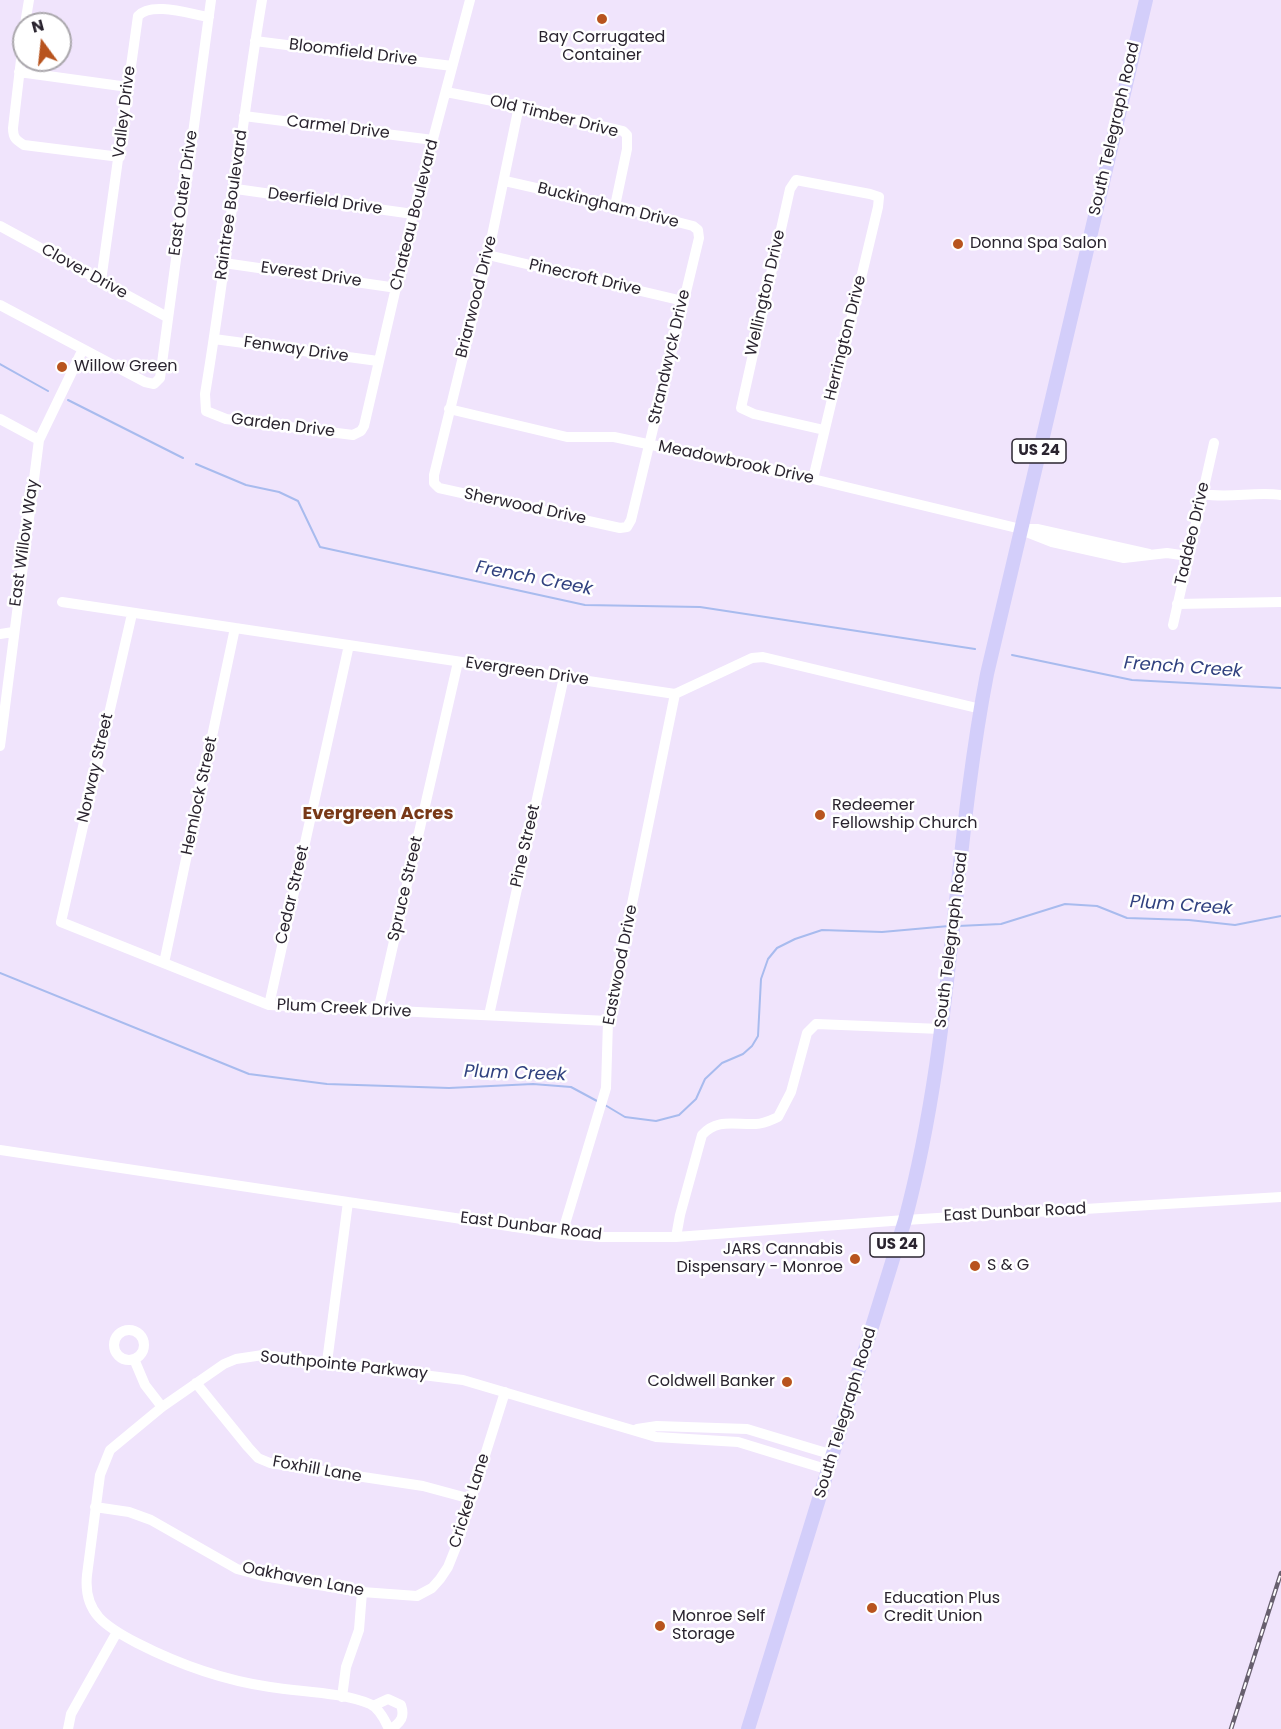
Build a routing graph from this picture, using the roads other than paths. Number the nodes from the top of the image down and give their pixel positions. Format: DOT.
graph roads {
  1 [pos="211,0"];
  2 [pos="262,0"];
  3 [pos="470,0"];
  4 [pos="1146,0"];
  5 [pos="209,17"];
  6 [pos="255,41"];
  7 [pos="452,66"];
  8 [pos="19,72"];
  9 [pos="128,87"];
  10 [pos="446,92"];
  11 [pos="519,106"];
  12 [pos="244,116"];
  13 [pos="433,140"];
  14 [pos="120,157"];
  15 [pos="796,180"];
  16 [pos="505,181"];
  17 [pos="236,189"];
  18 [pos="615,206"];
  19 [pos="413,214"];
  20 [pos="0,226"];
  21 [pos="698,243"];
  22 [pos="488,255"];
  23 [pos="224,263"];
  24 [pos="101,281"];
  25 [pos="397,288"];
  26 [pos="683,301"];
  27 [pos="0,305"];
  28 [pos="167,317"];
  29 [pos="214,339"];
  30 [pos="83,349"];
  31 [pos="378,361"];
  32 [pos="449,409"];
  33 [pos="206,411"];
  34 [pos="0,418"];
  35 [pos="824,430"];
  36 [pos="361,431"];
  37 [pos="39,440"];
  38 [pos="1214,443"];
  39 [pos="650,445"];
  40 [pos="813,479"];
  41 [pos="436,486"];
  42 [pos="1203,494"];
  43 [pos="1281,495"];
  44 [pos="614,526"];
  45 [pos="1021,529"];
  46 [pos="1188,556"];
  47 [pos="62,602"];
  48 [pos="1281,602"];
  49 [pos="1178,604"];
  50 [pos="132,614"];
  51 [pos="1173,625"];
  52 [pos="235,628"];
  53 [pos="13,632"];
  54 [pos="0,634"];
  55 [pos="349,645"];
  56 [pos="458,662"];
  57 [pos="564,677"];
  58 [pos="675,694"];
  59 [pos="3,702"];
  60 [pos="981,709"];
  61 [pos="0,746"];
  62 [pos="61,922"];
  63 [pos="165,963"];
  64 [pos="268,1005"];
  65 [pos="378,1011"];
  66 [pos="489,1015"];
  67 [pos="608,1021"];
  68 [pos="941,1029"];
  69 [pos="0,1150"];
  70 [pos="1281,1197"];
  71 [pos="348,1202"];
  72 [pos="905,1220"];
  73 [pos="562,1234"];
  74 [pos="676,1237"];
  75 [pos="134,1359"];
  76 [pos="327,1362"];
  77 [pos="196,1383"];
  78 [pos="505,1392"];
  79 [pos="162,1407"];
  80 [pos="634,1429"];
  81 [pos="833,1455"];
  82 [pos="829,1470"];
  83 [pos="471,1499"];
  84 [pos="95,1507"];
  85 [pos="362,1592"];
  86 [pos="417,1596"];
  87 [pos="117,1632"];
  88 [pos="342,1697"];
  89 [pos="373,1706"];
  90 [pos="68,1729"];
  91 [pos="390,1729"];
  92 [pos="748,1729"];
  1 -- 5 [label="street, East Outer Drive"];
  2 -- 6 [label="street, Raintree Boulevard"];
  3 -- 7 [label="street, Chateau Boulevard"];
  4 -- 45 [label="main road, South Telegraph Road / US 24"];
  5 -- 9 [label="street, Valley Drive"];
  5 -- 28 [label="street, East Outer Drive"];
  6 -- 7 [label="street, Bloomfield Drive"];
  6 -- 12 [label="street, Raintree Boulevard"];
  7 -- 10 [label="street, Chateau Boulevard"];
  8 -- 9 [label="street"];
  8 -- 14 [label="street"];
  9 -- 14 [label="street, Valley Drive"];
  10 -- 11 [label="street, Old Timber Drive"];
  10 -- 13 [label="street, Chateau Boulevard"];
  11 -- 16 [label="street, Briarwood Drive"];
  11 -- 18 [label="street, Old Timber Drive"];
  12 -- 13 [label="street, Carmel Drive"];
  12 -- 17 [label="street, Raintree Boulevard"];
  13 -- 19 [label="street, Chateau Boulevard"];
  14 -- 24 [label="street, Valley Drive"];
  15 -- 35 [label="street, Wellington Drive"];
  15 -- 35 [label="street, Herrington Drive"];
  16 -- 18 [label="street, Buckingham Drive"];
  16 -- 22 [label="street, Briarwood Drive"];
  17 -- 19 [label="street, Deerfield Drive"];
  17 -- 23 [label="street, Raintree Boulevard"];
  18 -- 21 [label="street, Buckingham Drive"];
  19 -- 25 [label="street, Chateau Boulevard"];
  20 -- 24 [label="street, Clover Drive"];
  21 -- 26 [label="street, Strandwyck Drive"];
  22 -- 26 [label="street, Pinecroft Drive"];
  22 -- 32 [label="street, Briarwood Drive"];
  23 -- 25 [label="street, Everest Drive"];
  23 -- 29 [label="street, Raintree Boulevard"];
  24 -- 28 [label="street, Clover Drive"];
  25 -- 31 [label="street, Chateau Boulevard"];
  26 -- 39 [label="street, Strandwyck Drive"];
  27 -- 30 [label="street"];
  28 -- 30 [label="street, East Outer Drive"];
  29 -- 31 [label="street, Fenway Drive"];
  29 -- 33 [label="street, Raintree Boulevard"];
  30 -- 37 [label="street, East Willow Way"];
  31 -- 36 [label="street, Chateau Boulevard"];
  32 -- 39 [label="street, Meadowbrook Drive"];
  32 -- 41 [label="street, Briarwood Drive"];
  33 -- 36 [label="street, Garden Drive"];
  34 -- 37 [label="street"];
  35 -- 40 [label="street, Herrington Drive"];
  37 -- 53 [label="street, East Willow Way"];
  38 -- 42 [label="street, Taddeo Drive"];
  39 -- 40 [label="street, Meadowbrook Drive"];
  39 -- 44 [label="street, Strandwyck Drive"];
  40 -- 45 [label="street, Meadowbrook Drive"];
  41 -- 44 [label="street, Sherwood Drive"];
  42 -- 43 [label="street"];
  42 -- 46 [label="street, Taddeo Drive"];
  45 -- 46 [label="street, Meadowbrook Drive"];
  45 -- 60 [label="main road, South Telegraph Road / US 24"];
  46 -- 49 [label="street, Taddeo Drive"];
  47 -- 50 [label="street, Evergreen Drive"];
  48 -- 49 [label="street"];
  49 -- 51 [label="street, Taddeo Drive"];
  50 -- 52 [label="street, Evergreen Drive"];
  50 -- 62 [label="street, Norway Street"];
  52 -- 55 [label="street, Evergreen Drive"];
  52 -- 63 [label="street, Hemlock Street"];
  53 -- 54 [label="street"];
  53 -- 59 [label="street, East Willow Way"];
  55 -- 56 [label="street, Evergreen Drive"];
  55 -- 64 [label="street, Cedar Street"];
  56 -- 57 [label="street, Evergreen Drive"];
  56 -- 65 [label="street, Spruce Street"];
  57 -- 58 [label="street, Evergreen Drive"];
  57 -- 66 [label="street, Pine Street"];
  58 -- 60 [label="street"];
  58 -- 67 [label="street, Eastwood Drive"];
  59 -- 61 [label="street, East Willow Way"];
  60 -- 68 [label="main road, South Telegraph Road / US 24"];
  62 -- 63 [label="street, Plum Creek Drive"];
  63 -- 64 [label="street, Plum Creek Drive"];
  64 -- 65 [label="street, Plum Creek Drive"];
  65 -- 66 [label="street, Plum Creek Drive"];
  66 -- 67 [label="street, Plum Creek Drive"];
  67 -- 73 [label="street, Eastwood Drive"];
  68 -- 72 [label="main road, South Telegraph Road / US 24"];
  68 -- 74 [label="street"];
  69 -- 71 [label="street, East Dunbar Road"];
  70 -- 72 [label="street, East Dunbar Road"];
  71 -- 73 [label="street, East Dunbar Road"];
  71 -- 76 [label="street"];
  72 -- 74 [label="street, East Dunbar Road"];
  72 -- 81 [label="main road, South Telegraph Road / US 24"];
  73 -- 74 [label="street, East Dunbar Road"];
  75 -- 79 [label="street"];
  76 -- 77 [label="street, Southpointe Parkway"];
  76 -- 78 [label="street, Southpointe Parkway"];
  77 -- 79 [label="street, Southpointe Parkway"];
  77 -- 83 [label="street, Foxhill Lane"];
  78 -- 80 [label="street, Southpointe Parkway"];
  78 -- 83 [label="street, Cricket Lane"];
  79 -- 84 [label="street, Southpointe Parkway"];
  80 -- 81 [label="street, Southpointe Parkway"];
  80 -- 82 [label="street, Southpointe Parkway"];
  81 -- 82 [label="main road, South Telegraph Road / US 24"];
  82 -- 92 [label="main road, South Telegraph Road / US 24"];
  83 -- 86 [label="street, Cricket Lane"];
  84 -- 85 [label="street, Oakhaven Lane"];
  84 -- 87 [label="street, Southpointe Parkway"];
  85 -- 86 [label="street, Oakhaven Lane"];
  85 -- 88 [label="street"];
  87 -- 88 [label="street, Southpointe Parkway"];
  87 -- 90 [label="street"];
  88 -- 89 [label="street, Southpointe Parkway"];
  89 -- 91 [label="street, Southpointe Parkway"];
  89 -- 91 [label="street, Southpointe Parkway"];
}
